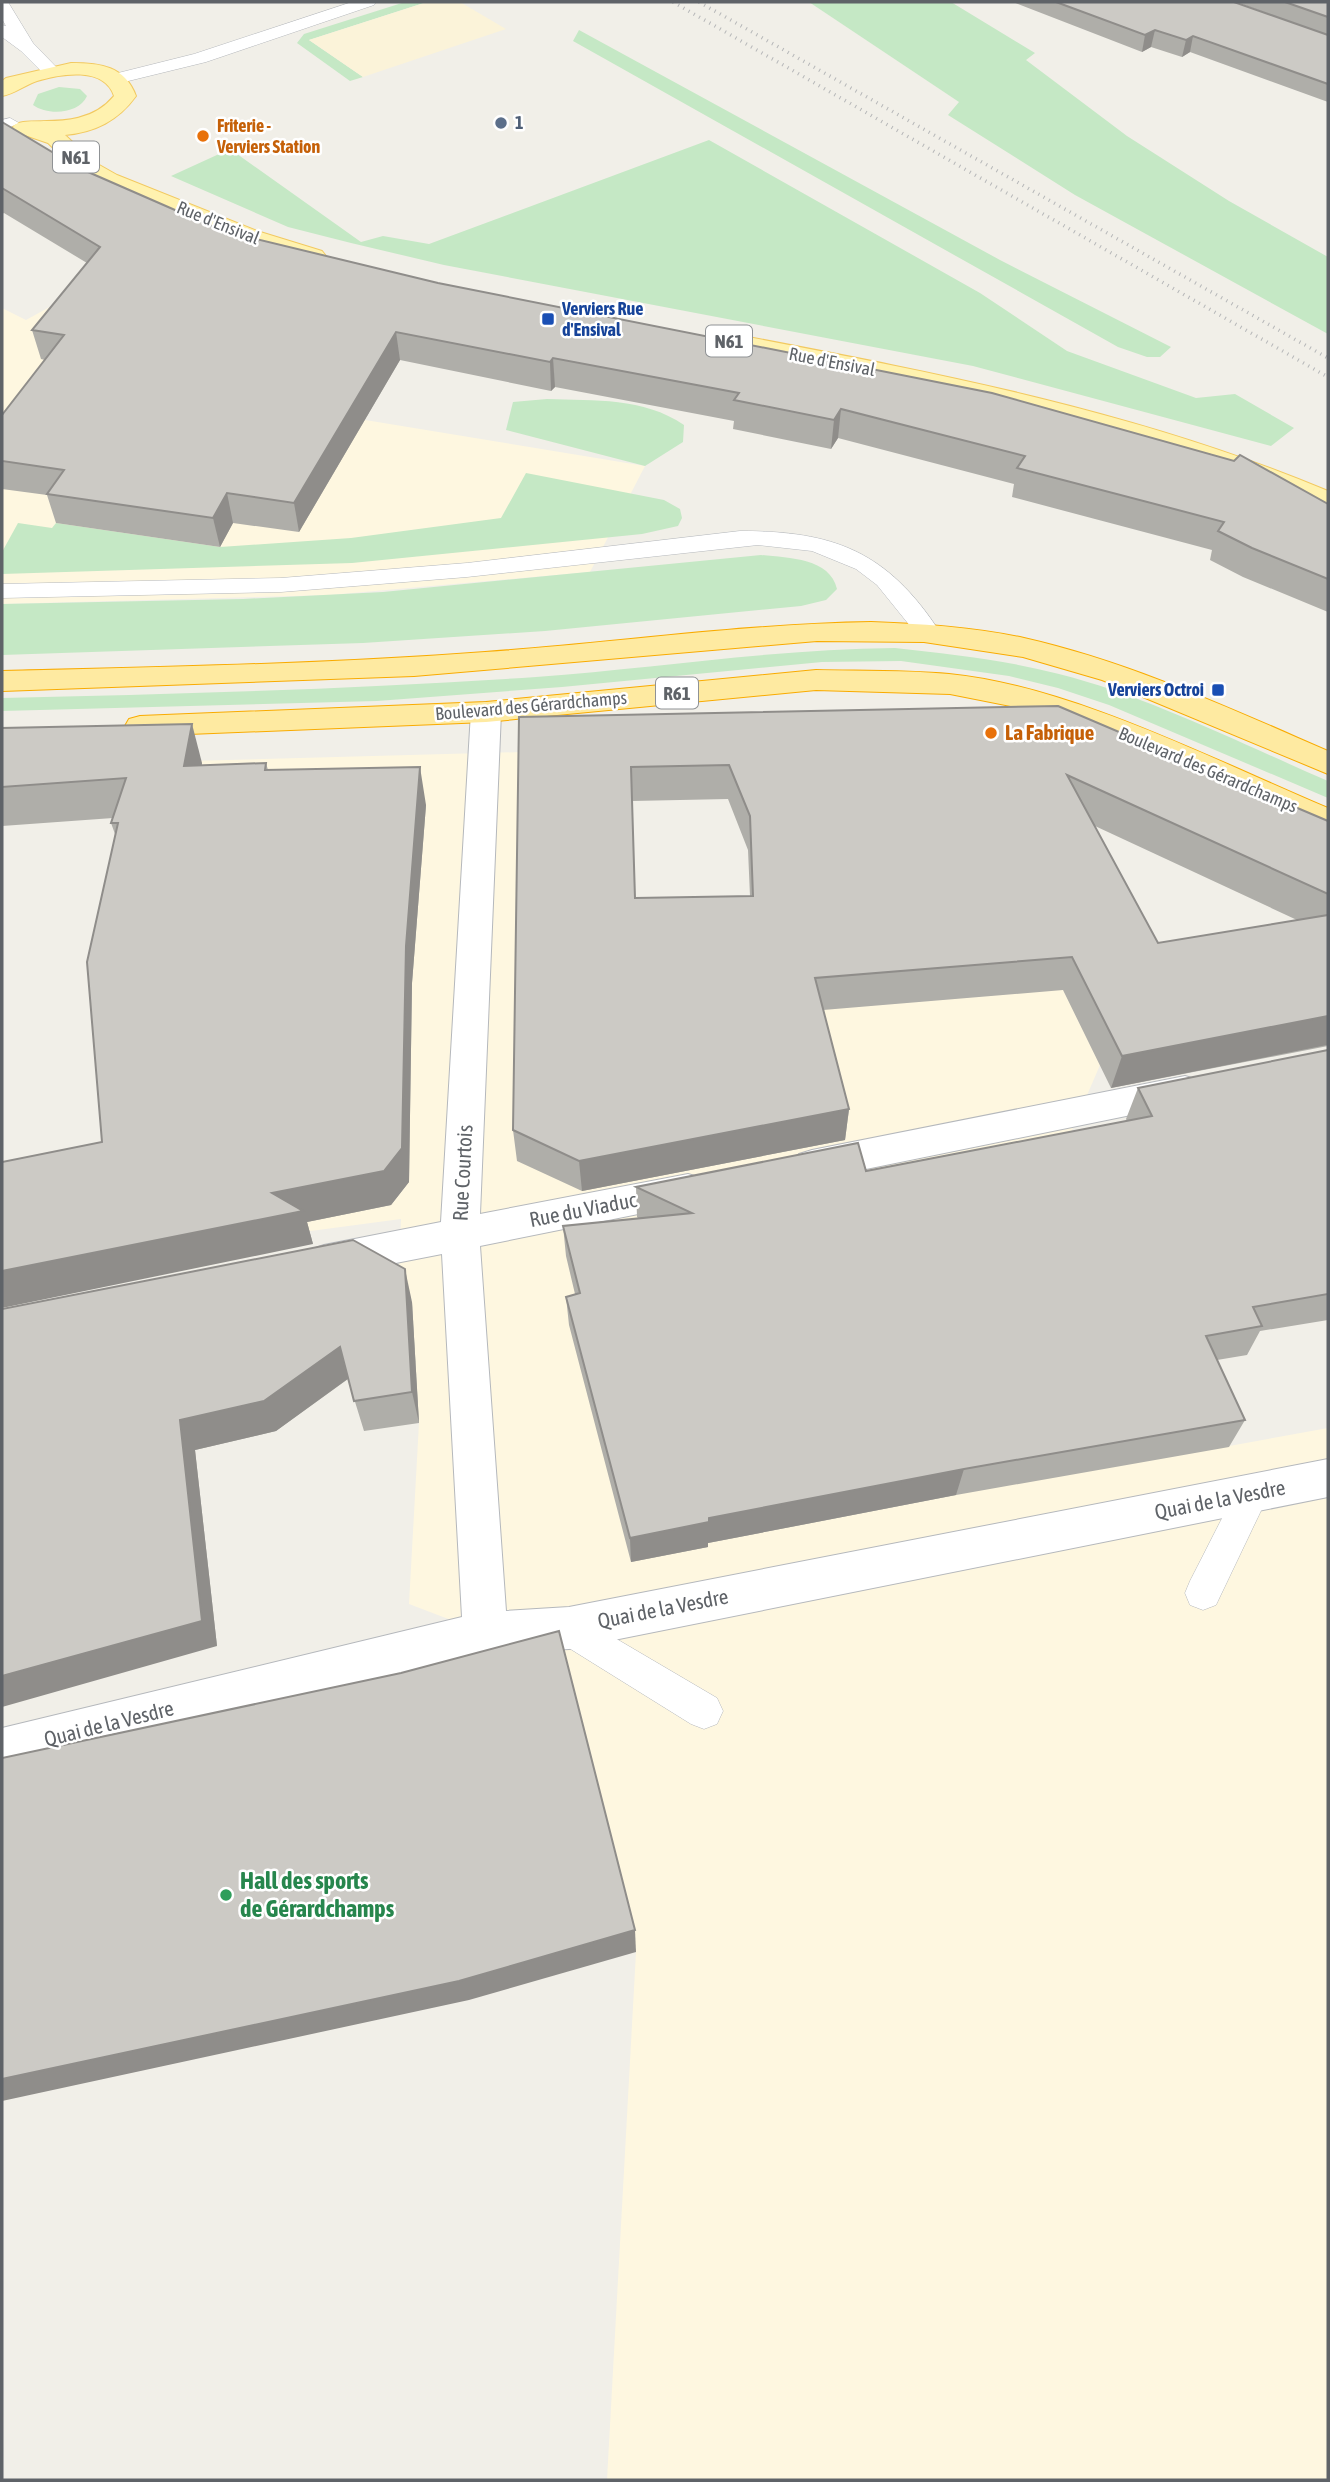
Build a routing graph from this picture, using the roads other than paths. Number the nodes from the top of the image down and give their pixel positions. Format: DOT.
graph roads {
  1 [pos="358,2"];
  2 [pos="368,2"];
  3 [pos="2,5"];
  4 [pos="2,30"];
  5 [pos="27,47"];
  6 [pos="158,67"];
  7 [pos="47,71"];
  8 [pos="2,72"];
  9 [pos="116,79"];
  10 [pos="2,90"];
  11 [pos="114,110"];
  12 [pos="9,123"];
  13 [pos="130,186"];
  14 [pos="332,260"];
  15 [pos="723,340"];
  16 [pos="1328,500"];
  17 [pos="2,591"];
  18 [pos="928,632"];
  19 [pos="2,681"];
  20 [pos="486,712"];
  21 [pos="112,727"];
  22 [pos="1328,763"];
  23 [pos="1328,821"];
  24 [pos="1220,1084"];
  25 [pos="785,1170"];
  26 [pos="718,1183"];
  27 [pos="460,1234"];
  28 [pos="285,1269"];
  29 [pos="1328,1478"];
  30 [pos="1252,1494"];
  31 [pos="1203,1593"];
  32 [pos="569,1628"];
  33 [pos="485,1633"];
  34 [pos="704,1711"];
  35 [pos="2,1751"];
  1 -- 6 [label="lane"];
  2 -- 6 [label="lane"];
  3 -- 5 [label="lane"];
  4 -- 5 [label="lane"];
  5 -- 7 [label="lane"];
  6 -- 9 [label="lane"];
  7 -- 8 [label="main road"];
  7 -- 9 [label="main road"];
  7 -- 10 [label="main road"];
  9 -- 11 [label="main road, N61"];
  11 -- 12 [label="main road, N61"];
  11 -- 13 [label="main road, Rue d'Ensival / N61"];
  12 -- 13 [label="main road, Rue d'Ensival / N61"];
  13 -- 14 [label="main road, Rue d'Ensival / N61"];
  15 -- 16 [label="main road, Rue d'Ensival / N61"];
  17 -- 18 [label="lane"];
  18 -- 19 [label="highway, R61"];
  18 -- 22 [label="highway, R61"];
  20 -- 21 [label="highway, Boulevard des Gérardchamps / R61"];
  20 -- 23 [label="highway, Boulevard des Gérardchamps / R61"];
  20 -- 27 [label="street, Rue Courtois"];
  24 -- 25 [label="street"];
  26 -- 27 [label="street, Rue du Viaduc"];
  27 -- 28 [label="street, Rue du Viaduc"];
  27 -- 33 [label="street, Rue Courtois"];
  29 -- 30 [label="street, Quai de la Vesdre"];
  30 -- 31 [label="lane"];
  30 -- 32 [label="street, Quai de la Vesdre"];
  32 -- 33 [label="street, Quai de la Vesdre"];
  32 -- 34 [label="lane"];
  33 -- 35 [label="street, Quai de la Vesdre"];
}
